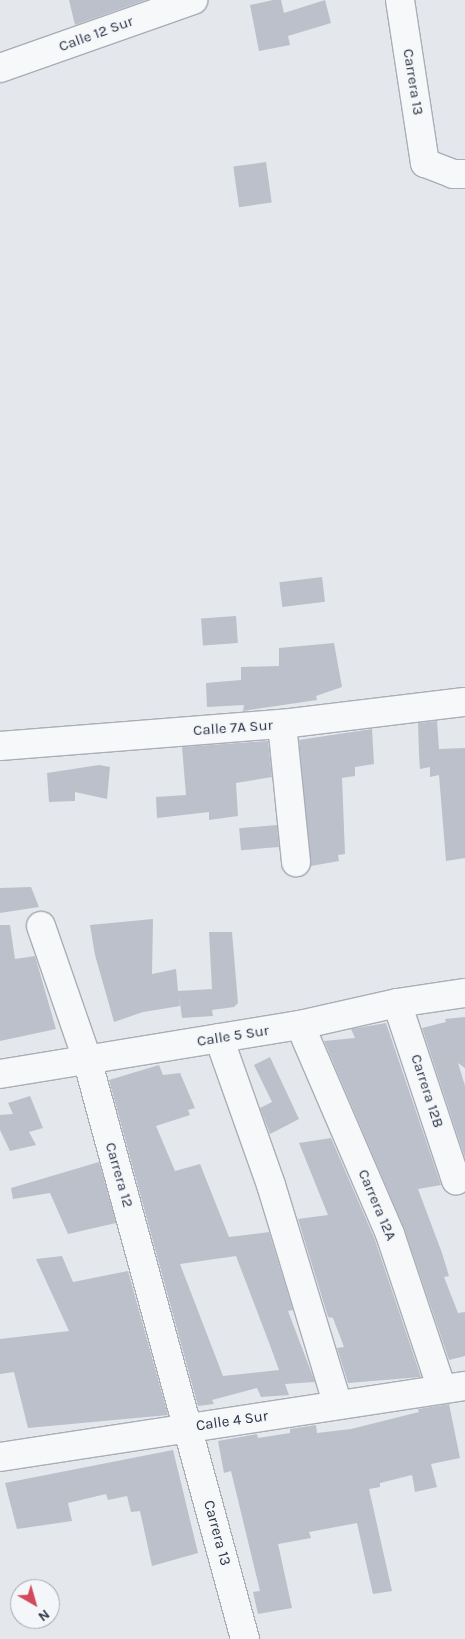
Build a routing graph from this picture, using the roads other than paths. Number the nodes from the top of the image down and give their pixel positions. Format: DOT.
graph roads {
  1 [pos="193,0"];
  2 [pos="400,0"];
  3 [pos="0,68"];
  4 [pos="465,174"];
  5 [pos="465,702"];
  6 [pos="282,724"];
  7 [pos="0,746"];
  8 [pos="296,862"];
  9 [pos="41,926"];
  10 [pos="465,992"];
  11 [pos="397,1003"];
  12 [pos="300,1025"];
  13 [pos="219,1038"];
  14 [pos="87,1059"];
  15 [pos="0,1074"];
  16 [pos="456,1180"];
  17 [pos="453,1388"];
  18 [pos="338,1405"];
  19 [pos="189,1427"];
  20 [pos="0,1457"];
  21 [pos="245,1639"];
  1 -- 3 [label="street, Calle 12 Sur"];
  2 -- 4 [label="street, Carrera 13"];
  5 -- 6 [label="street, Calle 7A Sur"];
  6 -- 7 [label="street, Calle 7A Sur"];
  6 -- 8 [label="street"];
  9 -- 14 [label="street, Carrera 12"];
  10 -- 11 [label="street, Calle 5 Sur"];
  11 -- 12 [label="street, Calle 5 Sur"];
  11 -- 16 [label="street, Carrera 12B"];
  12 -- 13 [label="street, Calle 5 Sur"];
  12 -- 17 [label="street, Carrera 12A"];
  13 -- 14 [label="street, Calle 5 Sur"];
  13 -- 18 [label="street"];
  14 -- 15 [label="street, Calle 5 Sur"];
  14 -- 19 [label="street, Carrera 12"];
  17 -- 18 [label="street, Calle 4 Sur"];
  18 -- 19 [label="street, Calle 4 Sur"];
  19 -- 20 [label="street, Calle 4 Sur"];
  19 -- 21 [label="street, Carrera 13"];
}
